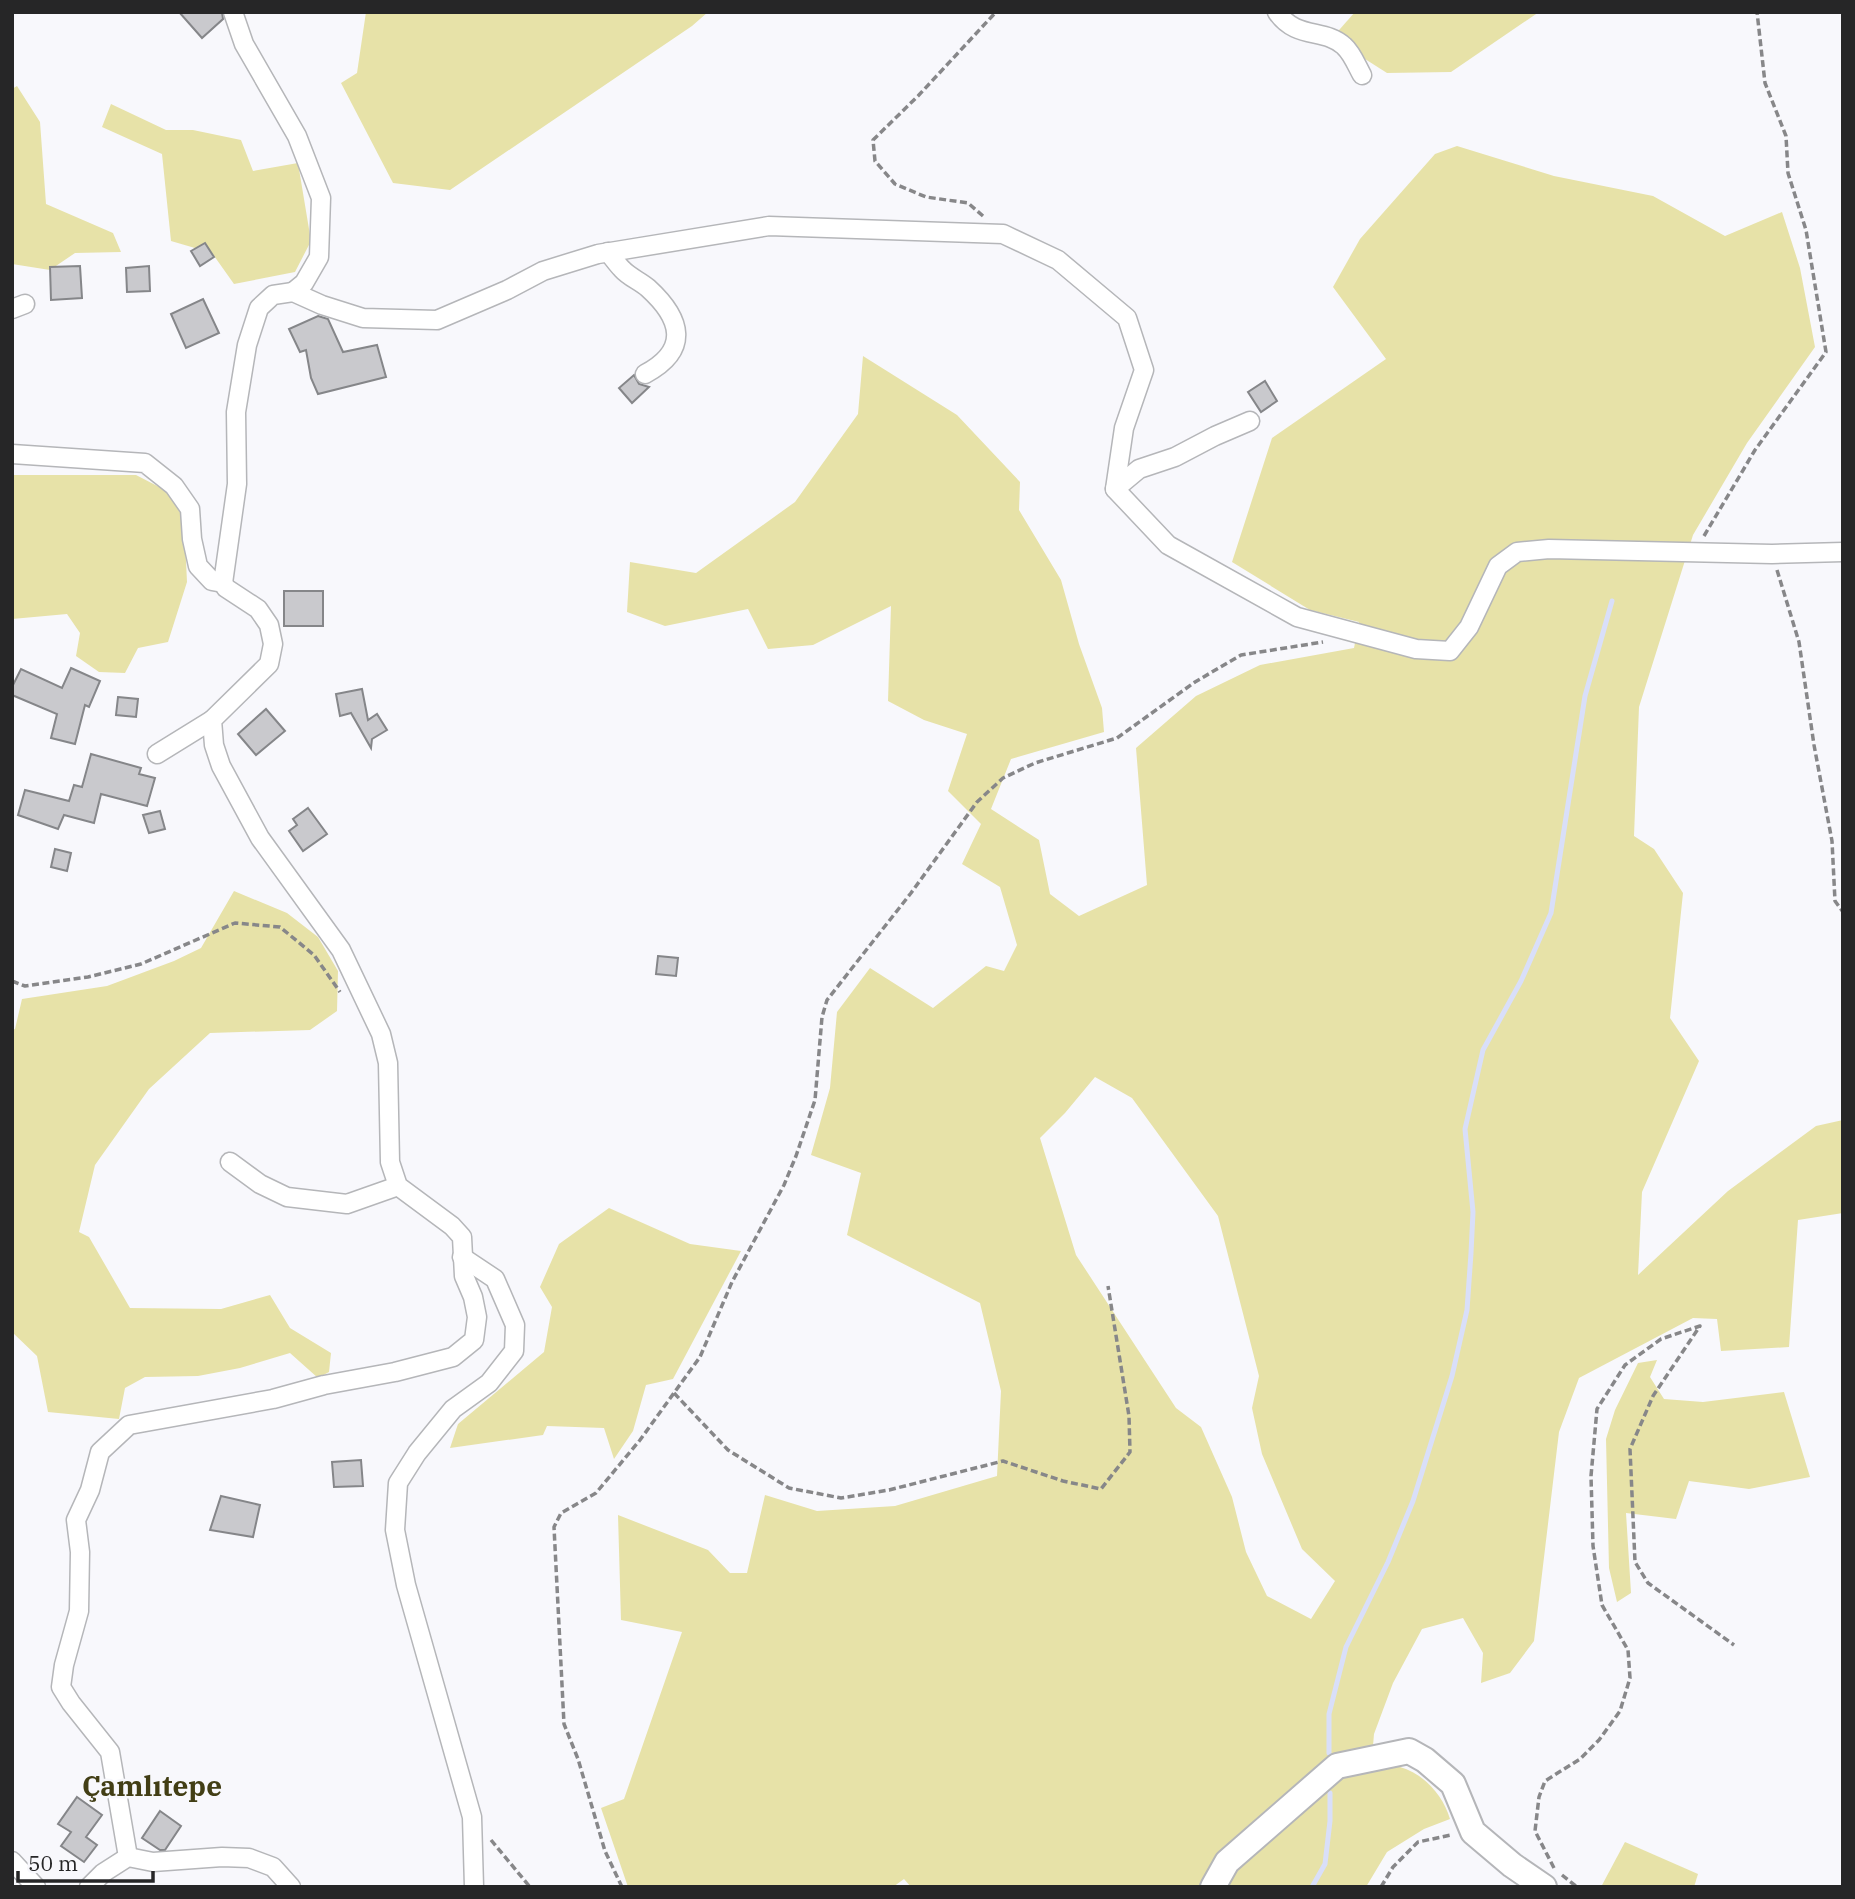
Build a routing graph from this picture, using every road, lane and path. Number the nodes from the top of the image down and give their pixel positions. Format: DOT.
graph roads {
  1 [pos="233,12"];
  2 [pos="996,12"];
  3 [pos="1277,12"];
  4 [pos="1757,12"];
  5 [pos="1362,75"];
  6 [pos="1003,234"];
  7 [pos="608,252"];
  8 [pos="293,292"];
  9 [pos="645,374"];
  10 [pos="1250,421"];
  11 [pos="12,454"];
  12 [pos="1115,489"];
  13 [pos="1843,552"];
  14 [pos="1694,553"];
  15 [pos="1772,554"];
  16 [pos="223,583"];
  17 [pos="1328,642"];
  18 [pos="212,720"];
  19 [pos="157,754"];
  20 [pos="1843,912"];
  21 [pos="12,981"];
  22 [pos="344,998"];
  23 [pos="230,1162"];
  24 [pos="398,1186"];
  25 [pos="462,1257"];
  26 [pos="1108,1286"];
  27 [pos="674,1393"];
  28 [pos="1734,1645"];
  29 [pos="471,1817"];
  30 [pos="1473,1832"];
  31 [pos="128,1857"];
  32 [pos="12,1861"];
  33 [pos="36,1887"];
  34 [pos="89,1887"];
  35 [pos="291,1887"];
  36 [pos="474,1887"];
  37 [pos="530,1887"];
  38 [pos="622,1887"];
  39 [pos="1213,1887"];
  40 [pos="1381,1887"];
  41 [pos="1544,1887"];
  42 [pos="1577,1887"];
  1 -- 8 [label="street"];
  2 -- 6 [label="path"];
  3 -- 5 [label="street"];
  4 -- 14 [label="path"];
  6 -- 7 [label="street"];
  6 -- 12 [label="street"];
  7 -- 8 [label="street"];
  7 -- 9 [label="street"];
  8 -- 16 [label="street"];
  10 -- 12 [label="street"];
  11 -- 16 [label="street"];
  12 -- 14 [label="street"];
  13 -- 15 [label="street"];
  14 -- 15 [label="street"];
  15 -- 20 [label="path"];
  16 -- 18 [label="street"];
  17 -- 27 [label="path"];
  18 -- 19 [label="street"];
  18 -- 24 [label="street"];
  21 -- 22 [label="path"];
  23 -- 24 [label="street"];
  24 -- 25 [label="street"];
  25 -- 29 [label="street"];
  25 -- 31 [label="street"];
  26 -- 27 [label="path"];
  27 -- 38 [label="path"];
  28 -- 42 [label="path"];
  29 -- 36 [label="street"];
  29 -- 37 [label="path"];
  30 -- 39 [label="street"];
  30 -- 40 [label="path"];
  30 -- 41 [label="street"];
  31 -- 34 [label="street"];
  31 -- 35 [label="street"];
  32 -- 33 [label="street"];
}
